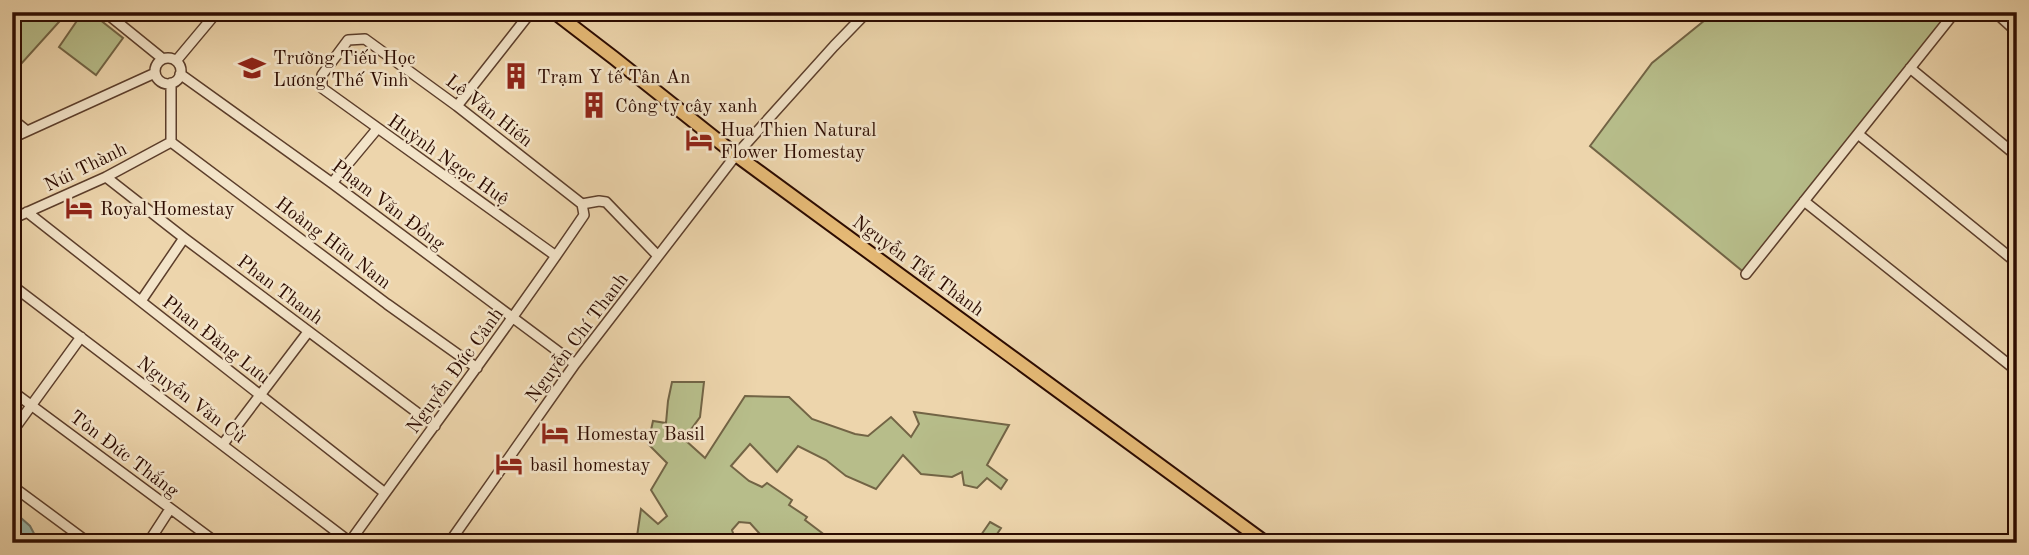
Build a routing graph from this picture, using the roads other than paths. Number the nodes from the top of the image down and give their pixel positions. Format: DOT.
graph roads {
  1 [pos="105,12"];
  2 [pos="217,12"];
  3 [pos="531,12"];
  4 [pos="554,12"];
  5 [pos="867,12"];
  6 [pos="1955,12"];
  7 [pos="1995,12"];
  8 [pos="2017,32"];
  9 [pos="163,59"];
  10 [pos="176,61"];
  11 [pos="1910,68"];
  12 [pos="155,74"];
  13 [pos="180,74"];
  14 [pos="171,83"];
  15 [pos="322,88"];
  16 [pos="457,106"];
  17 [pos="12,119"];
  18 [pos="377,129"];
  19 [pos="27,131"];
  20 [pos="1858,134"];
  21 [pos="12,138"];
  22 [pos="171,142"];
  23 [pos="736,155"];
  24 [pos="2017,156"];
  25 [pos="106,177"];
  26 [pos="332,183"];
  27 [pos="1804,201"];
  28 [pos="582,204"];
  29 [pos="27,212"];
  30 [pos="12,219"];
  31 [pos="184,238"];
  32 [pos="556,256"];
  33 [pos="658,256"];
  34 [pos="2017,263"];
  35 [pos="1746,274"];
  36 [pos="12,285"];
  37 [pos="141,302"];
  38 [pos="514,318"];
  39 [pos="308,332"];
  40 [pos="81,337"];
  41 [pos="575,364"];
  42 [pos="477,368"];
  43 [pos="2017,371"];
  44 [pos="12,391"];
  45 [pos="260,395"];
  46 [pos="32,405"];
  47 [pos="435,426"];
  48 [pos="12,432"];
  49 [pos="223,444"];
  50 [pos="12,486"];
  51 [pos="385,493"];
  52 [pos="170,509"];
  53 [pos="89,543"];
  54 [pos="148,543"];
  55 [pos="217,543"];
  56 [pos="350,543"];
  57 [pos="449,543"];
  58 [pos="1266,543"];
  1 -- 9 [label="street"];
  2 -- 10 [label="street"];
  3 -- 16 [label="street"];
  4 -- 23 [label="main road, Nguyễn Tất Thành"];
  5 -- 23 [label="street, Nguyễn Chí Thanh"];
  6 -- 11 [label="street"];
  7 -- 8 [label="street"];
  9 -- 10 [label="street"];
  9 -- 12 [label="street"];
  10 -- 13 [label="street"];
  11 -- 20 [label="street"];
  11 -- 24 [label="street"];
  12 -- 14 [label="street"];
  12 -- 19 [label="street"];
  13 -- 14 [label="street"];
  13 -- 26 [label="street, Phạm Văn Đồng"];
  14 -- 22 [label="street"];
  15 -- 16 [label="street, Lê Văn Hiến"];
  15 -- 18 [label="street, Huỳnh Ngọc Huệ"];
  16 -- 28 [label="street, Lê Văn Hiến"];
  17 -- 19 [label="street"];
  18 -- 26 [label="street"];
  18 -- 32 [label="street, Huỳnh Ngọc Huệ"];
  19 -- 21 [label="street"];
  20 -- 27 [label="street"];
  20 -- 34 [label="street"];
  22 -- 25 [label="street, Núi Thành"];
  22 -- 42 [label="street, Hoàng Hữu Nam"];
  23 -- 33 [label="street, Nguyễn Chí Thanh"];
  23 -- 58 [label="main road, Nguyễn Tất Thành"];
  25 -- 29 [label="street, Núi Thành"];
  25 -- 31 [label="street, Phan Thanh"];
  26 -- 38 [label="street, Phạm Văn Đồng"];
  27 -- 35 [label="street"];
  27 -- 43 [label="street"];
  28 -- 32 [label="street, Nguyễn Đức Cảnh"];
  28 -- 33 [label="street"];
  29 -- 30 [label="street, Núi Thành"];
  29 -- 37 [label="street, Phan Đăng Lưu"];
  31 -- 37 [label="street"];
  31 -- 39 [label="street, Phan Thanh"];
  32 -- 38 [label="street, Nguyễn Đức Cảnh"];
  33 -- 41 [label="street, Nguyễn Chí Thanh"];
  36 -- 40 [label="street, Nguyễn Văn Cừ"];
  37 -- 45 [label="street, Phan Đăng Lưu"];
  38 -- 41 [label="street, Phạm Văn Đồng"];
  38 -- 42 [label="street, Nguyễn Đức Cảnh"];
  39 -- 45 [label="street"];
  39 -- 47 [label="street, Phan Thanh"];
  40 -- 46 [label="street"];
  40 -- 49 [label="street, Nguyễn Văn Cừ"];
  41 -- 57 [label="street, Nguyễn Chí Thanh"];
  42 -- 47 [label="street, Nguyễn Đức Cảnh"];
  44 -- 46 [label="street, Tôn Đức Thắng"];
  45 -- 49 [label="street"];
  45 -- 51 [label="street, Phan Đăng Lưu"];
  46 -- 48 [label="street"];
  46 -- 52 [label="street, Tôn Đức Thắng"];
  47 -- 51 [label="street, Nguyễn Đức Cảnh"];
  49 -- 56 [label="street, Nguyễn Văn Cừ"];
  50 -- 53 [label="street"];
  51 -- 56 [label="street, Nguyễn Đức Cảnh"];
  52 -- 54 [label="street"];
  52 -- 55 [label="street, Tôn Đức Thắng"];
}
